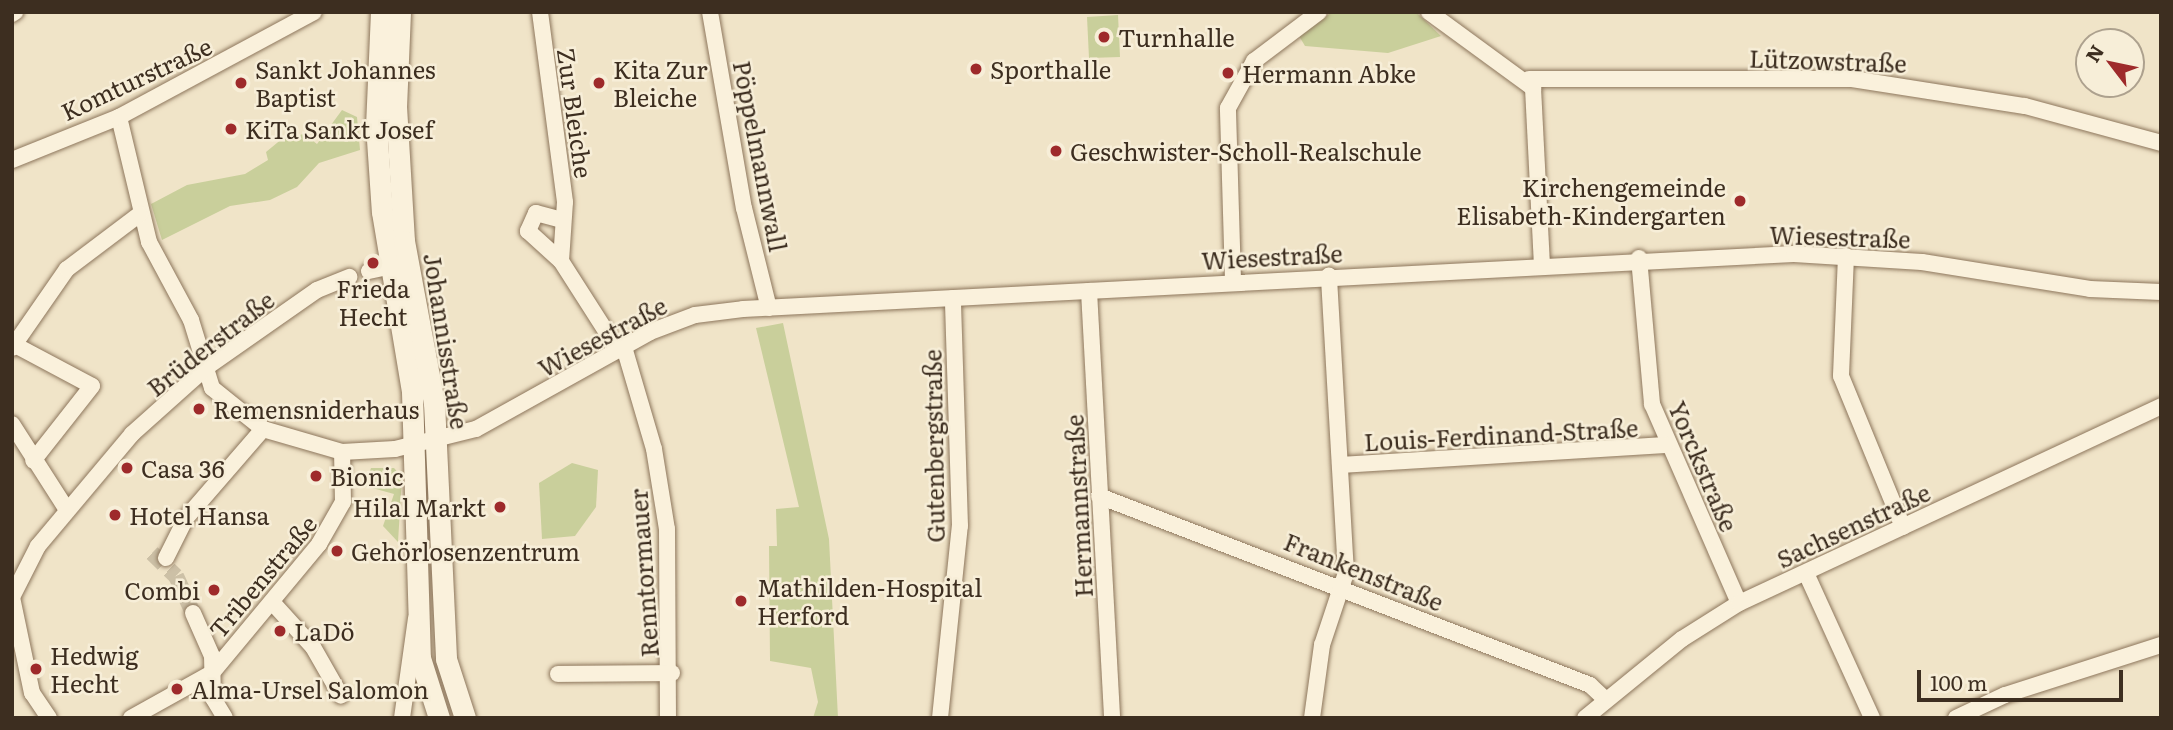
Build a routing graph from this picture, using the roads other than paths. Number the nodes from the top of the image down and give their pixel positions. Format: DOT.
graph roads {
  1 [pos="314,12"];
  2 [pos="381,12"];
  3 [pos="400,12"];
  4 [pos="540,12"];
  5 [pos="710,12"];
  6 [pos="1319,12"];
  7 [pos="1429,12"];
  8 [pos="1529,79"];
  9 [pos="119,117"];
  10 [pos="2161,143"];
  11 [pos="12,160"];
  12 [pos="140,214"];
  13 [pos="562,220"];
  14 [pos="1846,256"];
  15 [pos="1639,258"];
  16 [pos="561,261"];
  17 [pos="1542,264"];
  18 [pos="1329,275"];
  19 [pos="349,277"];
  20 [pos="1233,280"];
  21 [pos="1089,291"];
  22 [pos="2161,292"];
  23 [pos="953,298"];
  24 [pos="769,308"];
  25 [pos="14,346"];
  26 [pos="621,348"];
  27 [pos="207,367"];
  28 [pos="2161,406"];
  29 [pos="12,424"];
  30 [pos="263,429"];
  31 [pos="436,441"];
  32 [pos="1665,445"];
  33 [pos="414,446"];
  34 [pos="342,452"];
  35 [pos="33,461"];
  36 [pos="1340,465"];
  37 [pos="1100,496"];
  38 [pos="67,510"];
  39 [pos="1903,527"];
  40 [pos="166,558"];
  41 [pos="1806,573"];
  42 [pos="1345,588"];
  43 [pos="12,597"];
  44 [pos="272,602"];
  45 [pos="1739,603"];
  46 [pos="193,613"];
  47 [pos="418,613"];
  48 [pos="2161,645"];
  49 [pos="212,673"];
  50 [pos="672,673"];
  51 [pos="558,674"];
  52 [pos="341,696"];
  53 [pos="1606,700"];
  54 [pos="1864,715"];
  55 [pos="45,716"];
  56 [pos="464,717"];
  57 [pos="131,718"];
  58 [pos="225,718"];
  59 [pos="402,718"];
  60 [pos="439,718"];
  61 [pos="668,718"];
  62 [pos="940,718"];
  63 [pos="1112,718"];
  64 [pos="1311,718"];
  65 [pos="1585,718"];
  66 [pos="1956,718"];
  1 -- 9 [label="street, Komturstraße"];
  2 -- 33 [label="main road, Johannisstraße"];
  3 -- 31 [label="main road, Johannisstraße"];
  4 -- 13 [label="street, Zur Bleiche"];
  5 -- 24 [label="street, Pöppelmannwall"];
  6 -- 20 [label="street"];
  7 -- 8 [label="street"];
  8 -- 10 [label="street, Lützowstraße"];
  8 -- 17 [label="street"];
  9 -- 11 [label="street, Komturstraße"];
  9 -- 12 [label="street"];
  12 -- 25 [label="street"];
  12 -- 27 [label="street"];
  13 -- 16 [label="street, Zur Bleiche"];
  13 -- 16 [label="street"];
  14 -- 15 [label="street, Wiesestraße"];
  14 -- 22 [label="street, Wiesestraße"];
  14 -- 39 [label="street"];
  15 -- 17 [label="street, Wiesestraße"];
  15 -- 32 [label="street, Yorckstraße"];
  16 -- 26 [label="street"];
  17 -- 18 [label="street, Wiesestraße"];
  18 -- 20 [label="street, Wiesestraße"];
  18 -- 36 [label="street"];
  19 -- 27 [label="street, Brüderstraße"];
  20 -- 21 [label="street, Wiesestraße"];
  21 -- 23 [label="street, Wiesestraße"];
  21 -- 37 [label="street, Hermannstraße"];
  23 -- 24 [label="street, Wiesestraße"];
  23 -- 62 [label="street, Gutenbergstraße"];
  24 -- 26 [label="street, Wiesestraße"];
  25 -- 35 [label="street"];
  26 -- 31 [label="street, Wiesestraße"];
  26 -- 50 [label="street, Renntormauer"];
  27 -- 30 [label="street"];
  27 -- 38 [label="street, Brüderstraße"];
  28 -- 39 [label="street, Sachsenstraße"];
  29 -- 35 [label="street"];
  30 -- 34 [label="street"];
  30 -- 40 [label="street"];
  31 -- 33 [label="street, Wiesestraße"];
  31 -- 56 [label="main road, Johannisstraße"];
  32 -- 36 [label="street, Louis-Ferdinand-Straße"];
  32 -- 45 [label="street, Yorckstraße"];
  33 -- 34 [label="street"];
  33 -- 47 [label="main road, Johannisstraße"];
  34 -- 44 [label="street, Tribenstraße"];
  35 -- 38 [label="street"];
  36 -- 42 [label="street"];
  37 -- 42 [label="street, Frankenstraße"];
  37 -- 63 [label="street, Hermannstraße"];
  38 -- 43 [label="street, Brüderstraße"];
  39 -- 41 [label="street, Sachsenstraße"];
  41 -- 45 [label="street, Sachsenstraße"];
  41 -- 54 [label="street"];
  42 -- 53 [label="street, Frankenstraße"];
  42 -- 64 [label="street"];
  43 -- 55 [label="street"];
  44 -- 49 [label="street, Tribenstraße"];
  44 -- 52 [label="street"];
  45 -- 53 [label="street, Sachsenstraße"];
  46 -- 49 [label="street"];
  47 -- 59 [label="street, Johannisstraße"];
  47 -- 60 [label="main road, Johannisstraße"];
  48 -- 66 [label="street"];
  49 -- 57 [label="street"];
  49 -- 58 [label="street"];
  50 -- 51 [label="street"];
  50 -- 61 [label="street, Renntormauer"];
  53 -- 65 [label="street, Sachsenstraße"];
}
